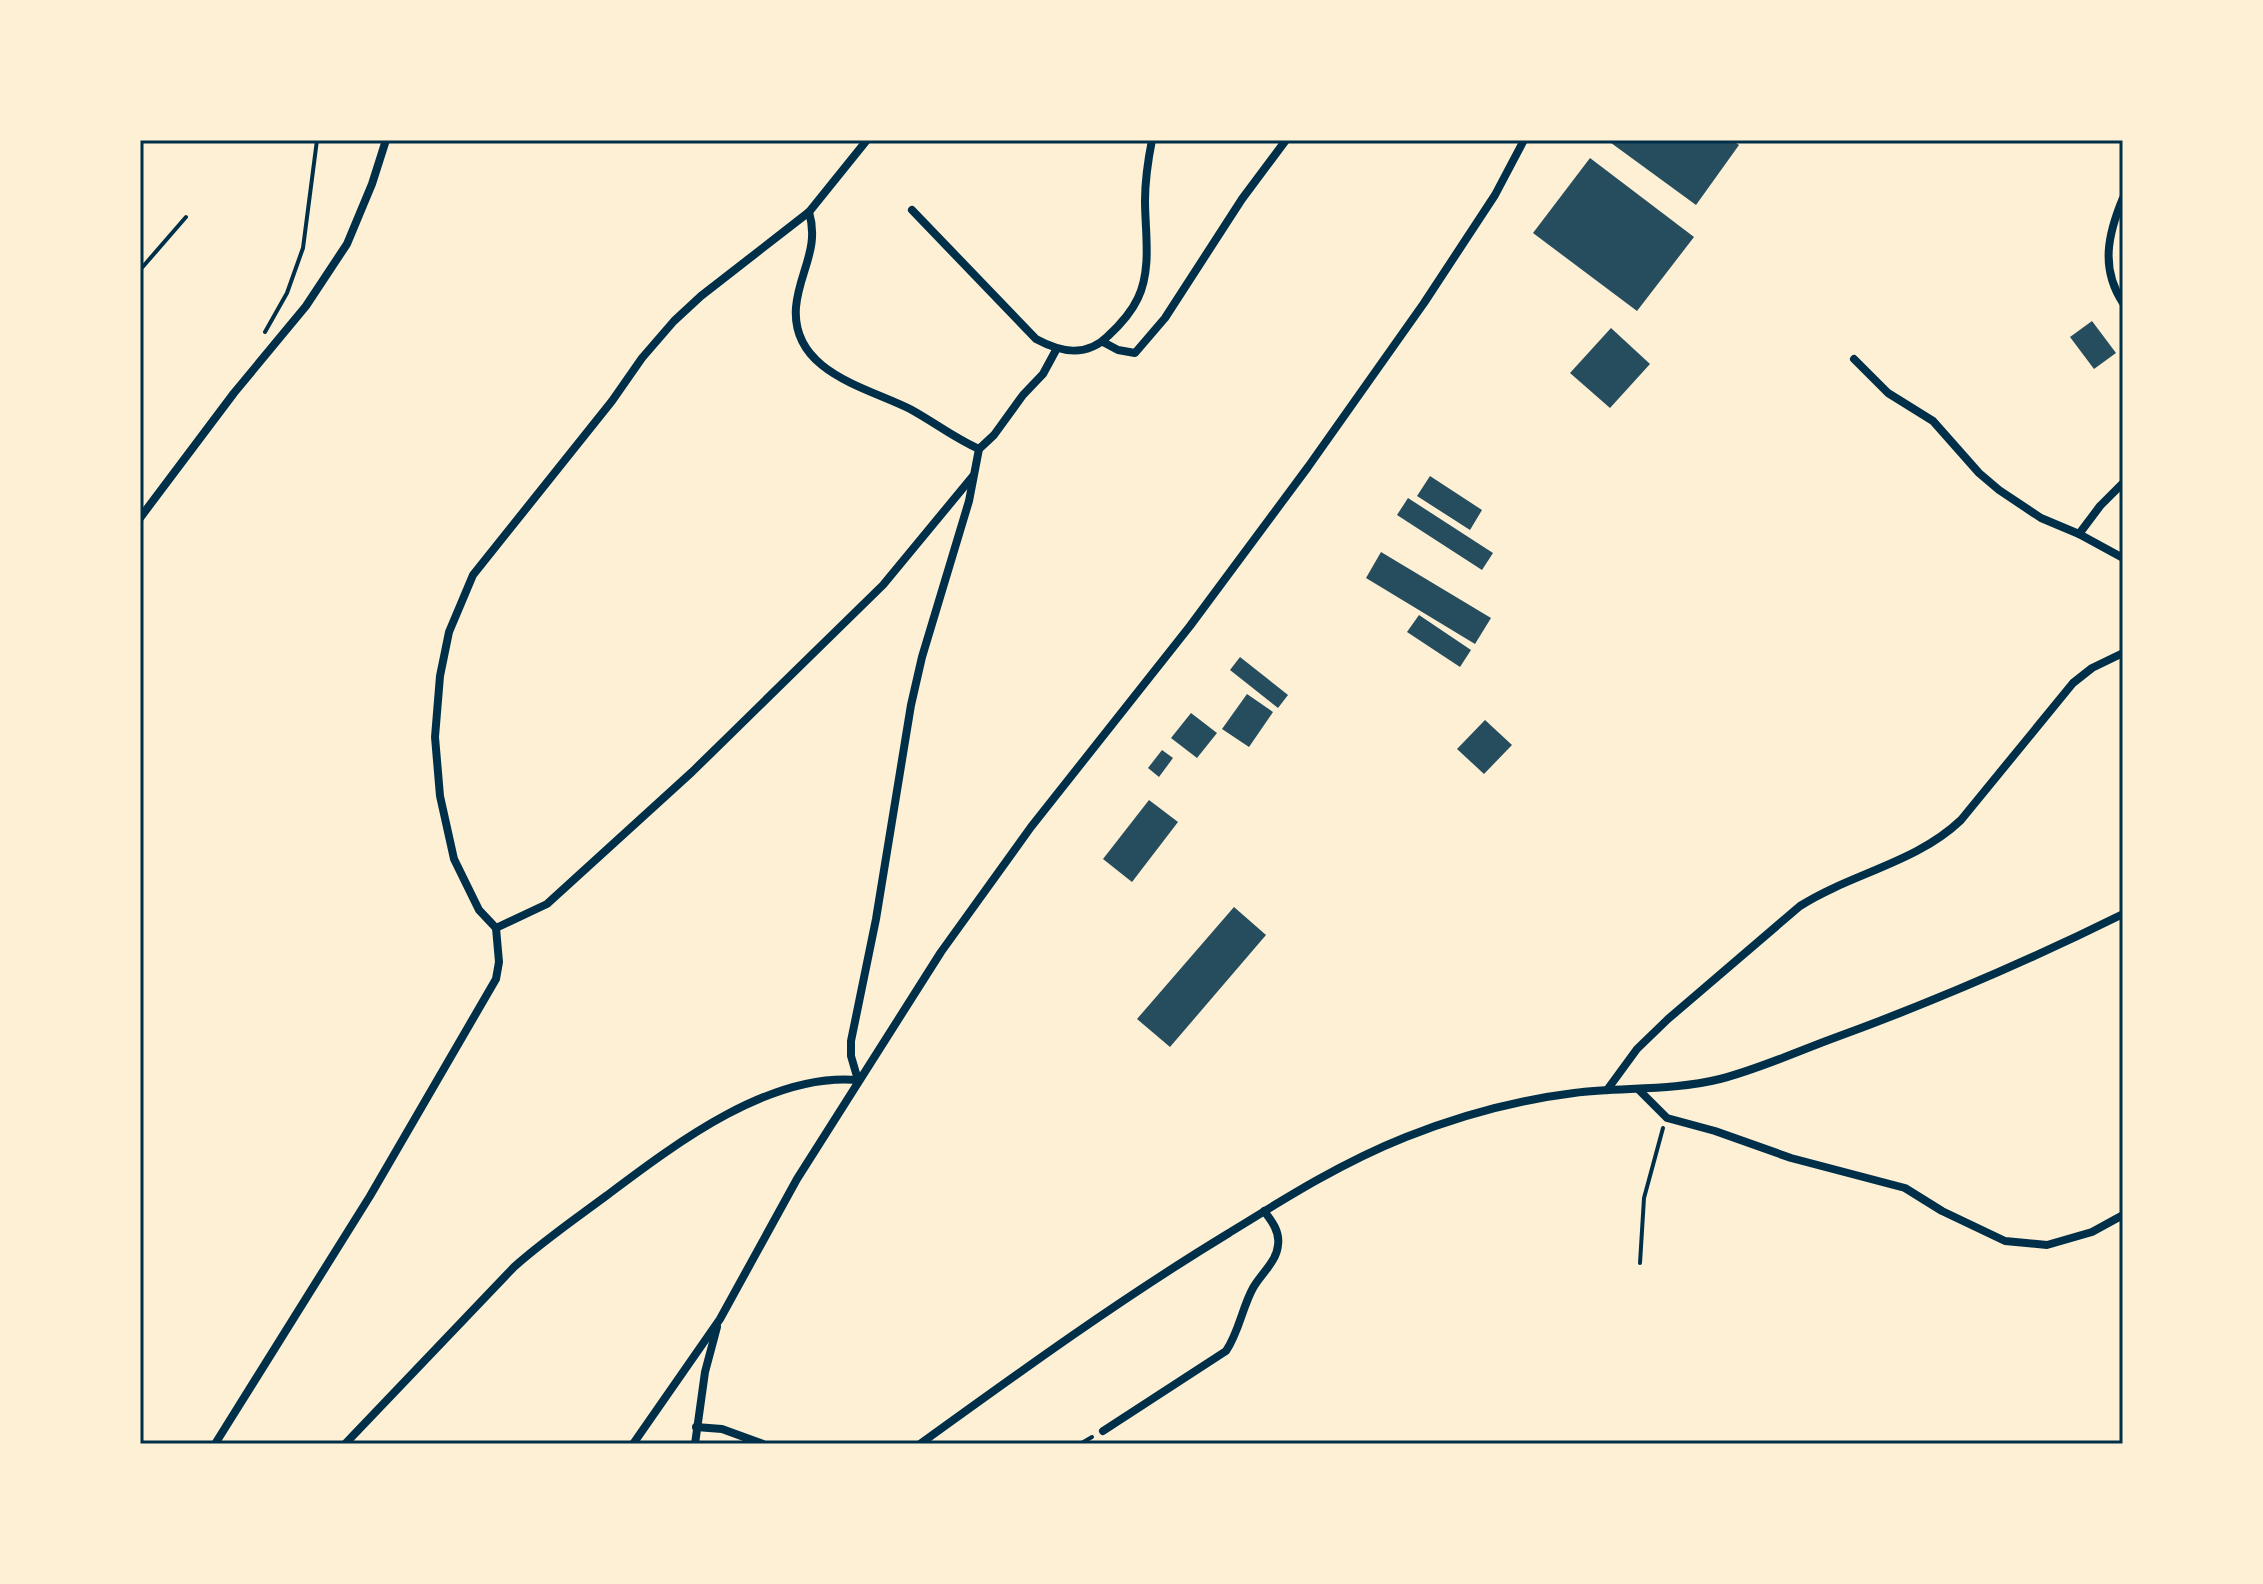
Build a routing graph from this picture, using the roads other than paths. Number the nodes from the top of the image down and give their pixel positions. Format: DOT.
graph roads {
  1 [pos="386,140"];
  2 [pos="867,140"];
  3 [pos="1152,140"];
  4 [pos="1286,140"];
  5 [pos="1524,140"];
  6 [pos="2123,198"];
  7 [pos="912,210"];
  8 [pos="809,212"];
  9 [pos="2123,303"];
  10 [pos="1103,342"];
  11 [pos="1056,350"];
  12 [pos="1854,359"];
  13 [pos="979,449"];
  14 [pos="973,475"];
  15 [pos="2123,483"];
  16 [pos="140,518"];
  17 [pos="2079,534"];
  18 [pos="2123,558"];
  19 [pos="2123,653"];
  20 [pos="2123,914"];
  21 [pos="496,928"];
  22 [pos="858,1080"];
  23 [pos="1607,1090"];
  24 [pos="1639,1090"];
  25 [pos="1264,1211"];
  26 [pos="2123,1215"];
  27 [pos="720,1319"];
  28 [pos="696,1427"];
  29 [pos="1103,1431"];
  30 [pos="215,1444"];
  31 [pos="345,1444"];
  32 [pos="633,1444"];
  33 [pos="695,1444"];
  34 [pos="763,1444"];
  35 [pos="920,1444"];
  1 -- 16 [label="street"];
  2 -- 8 [label="street"];
  3 -- 10 [label="street"];
  4 -- 10 [label="street"];
  5 -- 22 [label="street"];
  6 -- 9 [label="street"];
  7 -- 11 [label="street"];
  8 -- 13 [label="street"];
  8 -- 21 [label="street"];
  10 -- 11 [label="street"];
  11 -- 13 [label="street"];
  12 -- 17 [label="street"];
  13 -- 14 [label="street"];
  14 -- 21 [label="street"];
  14 -- 22 [label="street"];
  15 -- 17 [label="street"];
  17 -- 18 [label="street"];
  19 -- 23 [label="street"];
  20 -- 24 [label="street"];
  21 -- 30 [label="street"];
  22 -- 27 [label="street"];
  22 -- 31 [label="street"];
  23 -- 24 [label="street"];
  23 -- 25 [label="street"];
  24 -- 26 [label="street"];
  25 -- 29 [label="street"];
  25 -- 35 [label="street"];
  27 -- 28 [label="street"];
  27 -- 32 [label="street"];
  28 -- 33 [label="street"];
  28 -- 34 [label="street"];
}
